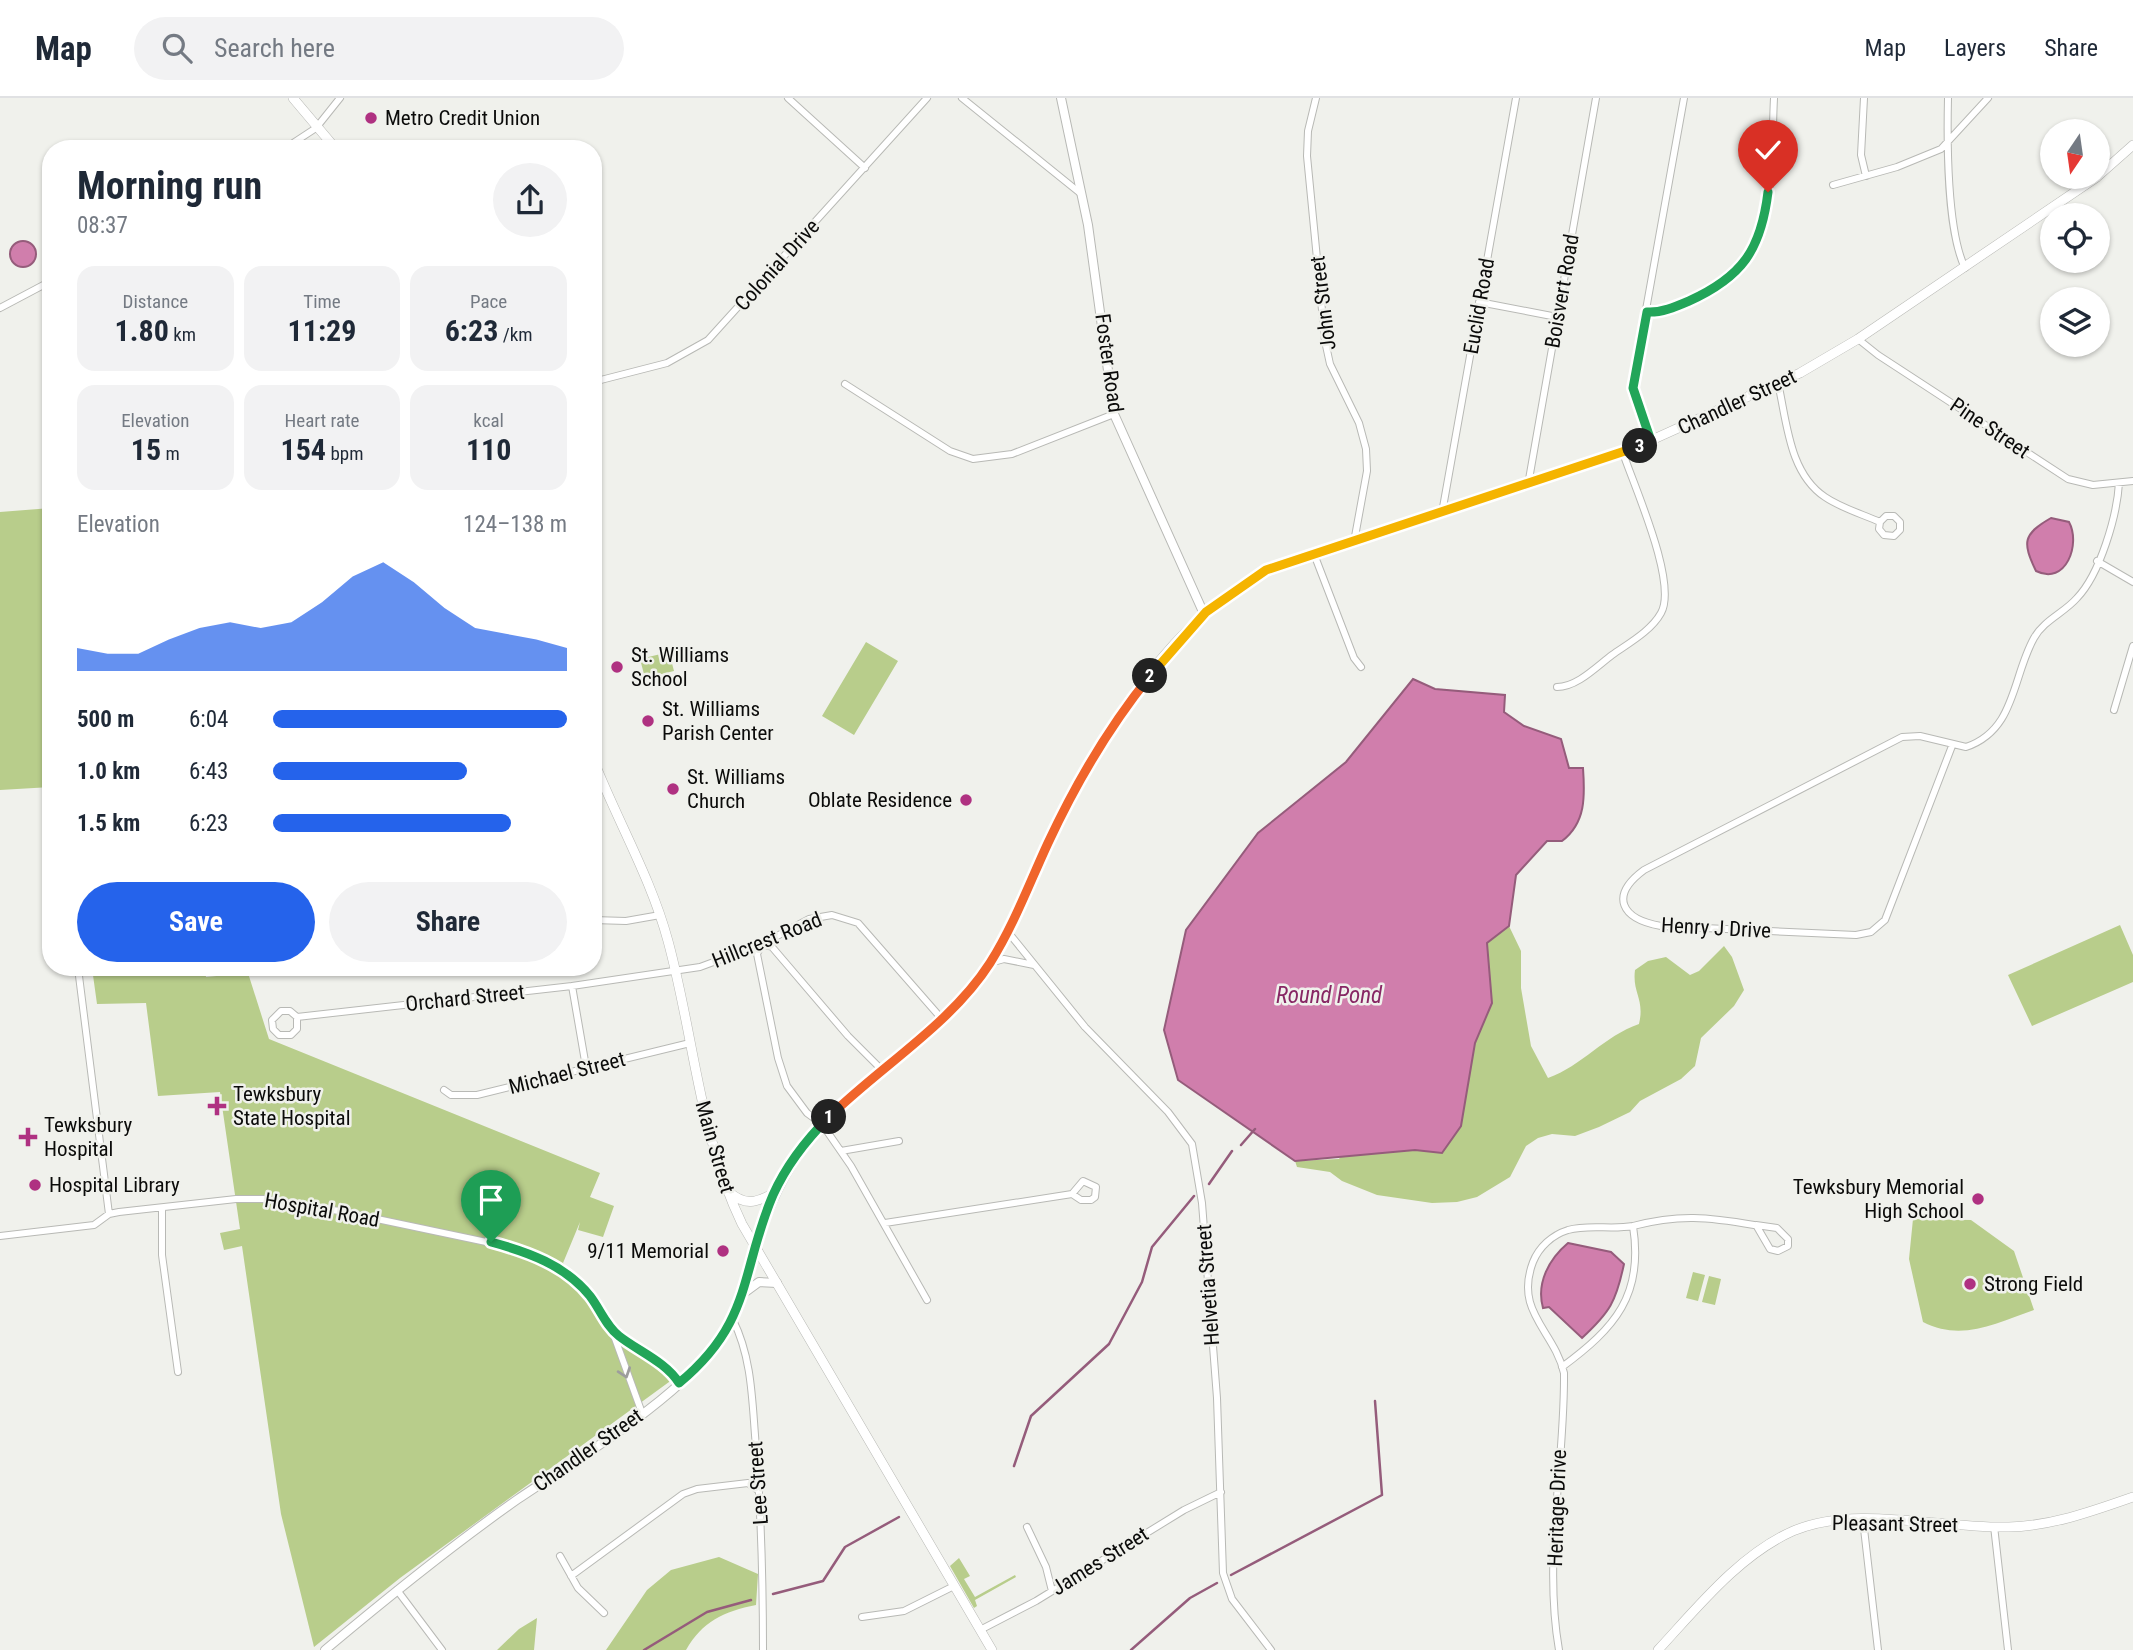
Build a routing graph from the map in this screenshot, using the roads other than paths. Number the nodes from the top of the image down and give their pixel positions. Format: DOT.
graph roads {
  1 [pos="293,98"];
  2 [pos="340,98"];
  3 [pos="788,98"];
  4 [pos="927,98"];
  5 [pos="962,98"];
  6 [pos="1061,98"];
  7 [pos="1316,98"];
  8 [pos="1516,98"];
  9 [pos="1596,98"];
  10 [pos="1684,98"];
  11 [pos="1774,98"];
  12 [pos="1864,98"];
  13 [pos="1948,98"];
  14 [pos="1988,98"];
  15 [pos="316,128"];
  16 [pos="298,140"];
  17 [pos="327,140"];
  18 [pos="2133,145"];
  19 [pos="1947,146"];
  20 [pos="2110,165"];
  21 [pos="865,168"];
  22 [pos="1866,176"];
  23 [pos="1833,185"];
  24 [pos="2079,189"];
  25 [pos="1080,193"];
  26 [pos="1965,268"];
  27 [pos="42,286"];
  28 [pos="1479,302"];
  29 [pos="0,308"];
  30 [pos="1647,312"];
  31 [pos="1557,317"];
  32 [pos="1858,339"];
  33 [pos="602,380"];
  34 [pos="1778,383"];
  35 [pos="845,384"];
  36 [pos="1114,414"];
  37 [pos="1651,441"];
  38 [pos="1623,453"];
  39 [pos="2133,481"];
  40 [pos="2119,483"];
  41 [pos="1528,485"];
  42 [pos="1441,514"];
  43 [pos="1880,522"];
  44 [pos="1354,542"];
  45 [pos="1314,554"];
  46 [pos="2097,561"];
  47 [pos="2133,582"];
  48 [pos="1204,614"];
  49 [pos="2133,646"];
  50 [pos="1361,667"];
  51 [pos="1557,687"];
  52 [pos="2114,709"];
  53 [pos="1952,746"];
  54 [pos="602,780"];
  55 [pos="660,915"];
  56 [pos="602,920"];
  57 [pos="1008,932"];
  58 [pos="762,944"];
  59 [pos="990,963"];
  60 [pos="1036,966"];
  61 [pos="675,969"];
  62 [pos="79,976"];
  63 [pos="572,986"];
  64 [pos="297,1017"];
  65 [pos="941,1018"];
  66 [pos="690,1043"];
  67 [pos="586,1067"];
  68 [pos="882,1070"];
  69 [pos="443,1090"];
  70 [pos="822,1124"];
  71 [pos="899,1141"];
  72 [pos="841,1152"];
  73 [pos="725,1189"];
  74 [pos="774,1193"];
  75 [pos="1072,1194"];
  76 [pos="162,1209"];
  77 [pos="108,1214"];
  78 [pos="885,1223"];
  79 [pos="1754,1225"];
  80 [pos="1633,1226"];
  81 [pos="0,1236"];
  82 [pos="1789,1242"];
  83 [pos="756,1248"];
  84 [pos="777,1283"];
  85 [pos="744,1293"];
  86 [pos="928,1300"];
  87 [pos="733,1320"];
  88 [pos="613,1331"];
  89 [pos="1562,1367"];
  90 [pos="178,1372"];
  91 [pos="679,1383"];
  92 [pos="642,1413"];
  93 [pos="759,1491"];
  94 [pos="1221,1492"];
  95 [pos="2133,1497"];
  96 [pos="1863,1520"];
  97 [pos="1994,1526"];
  98 [pos="1027,1527"];
  99 [pos="560,1556"];
  100 [pos="571,1576"];
  101 [pos="954,1586"];
  102 [pos="397,1590"];
  103 [pos="1052,1591"];
  104 [pos="604,1613"];
  105 [pos="862,1618"];
  106 [pos="980,1630"];
  107 [pos="325,1650"];
  108 [pos="442,1650"];
  109 [pos="763,1650"];
  110 [pos="992,1650"];
  111 [pos="1271,1650"];
  112 [pos="1559,1650"];
  113 [pos="1658,1650"];
  114 [pos="1878,1650"];
  115 [pos="2008,1650"];
  1 -- 15 [label="main road"];
  2 -- 15 [label="street"];
  3 -- 21 [label="street"];
  4 -- 21 [label="street, Colonial Drive"];
  5 -- 25 [label="street"];
  6 -- 25 [label="street, Foster Road"];
  7 -- 44 [label="street, John Street"];
  8 -- 28 [label="street, Euclid Road"];
  9 -- 31 [label="street, Boisvert Road"];
  10 -- 30 [label="street"];
  11 -- 30 [label="street"];
  12 -- 22 [label="street"];
  13 -- 19 [label="street"];
  14 -- 19 [label="street"];
  15 -- 16 [label="street"];
  15 -- 17 [label="main road"];
  18 -- 20 [label="main road, Chandler Street"];
  19 -- 22 [label="street"];
  19 -- 26 [label="street"];
  21 -- 33 [label="street, Colonial Drive"];
  22 -- 23 [label="street"];
  24 -- 26 [label="main road, Chandler Street"];
  25 -- 36 [label="street, Foster Road"];
  26 -- 32 [label="main road, Chandler Street"];
  27 -- 29 [label="street"];
  28 -- 31 [label="street"];
  28 -- 42 [label="street, Euclid Road"];
  30 -- 37 [label="street"];
  31 -- 41 [label="street, Boisvert Road"];
  32 -- 34 [label="main road, Chandler Street"];
  32 -- 40 [label="street, Pine Street"];
  34 -- 37 [label="main road, Chandler Street"];
  34 -- 43 [label="street"];
  35 -- 36 [label="street"];
  36 -- 48 [label="street, Foster Road"];
  37 -- 38 [label="main road, Chandler Street"];
  38 -- 41 [label="main road, Chandler Street"];
  38 -- 51 [label="street"];
  39 -- 40 [label="street, Pine Street"];
  40 -- 46 [label="street"];
  41 -- 42 [label="main road, Chandler Street"];
  42 -- 44 [label="main road, Chandler Street"];
  44 -- 45 [label="main road, Chandler Street"];
  45 -- 48 [label="main road, Chandler Street"];
  45 -- 50 [label="street"];
  46 -- 47 [label="street"];
  46 -- 53 [label="street"];
  48 -- 57 [label="main road, Chandler Street"];
  49 -- 52 [label="street"];
  53 -- 53 [label="street, Henry J Drive"];
  54 -- 55 [label="main road, Main Street"];
  55 -- 56 [label="street"];
  55 -- 61 [label="main road, Main Street"];
  57 -- 59 [label="main road, Chandler Street"];
  57 -- 60 [label="street, Helvetia Street"];
  58 -- 61 [label="street, Hillcrest Road"];
  58 -- 65 [label="street, Hillcrest Road"];
  58 -- 68 [label="street"];
  58 -- 70 [label="street"];
  59 -- 60 [label="street"];
  59 -- 65 [label="main road, Chandler Street"];
  60 -- 94 [label="street, Helvetia Street"];
  61 -- 63 [label="street, Orchard Street"];
  61 -- 66 [label="main road, Main Street"];
  62 -- 77 [label="street"];
  63 -- 64 [label="street, Orchard Street"];
  63 -- 67 [label="street"];
  64 -- 64 [label="street, Orchard Street"];
  65 -- 68 [label="main road, Chandler Street"];
  66 -- 67 [label="street, Michael Street"];
  66 -- 73 [label="main road, Main Street"];
  67 -- 69 [label="street, Michael Street"];
  68 -- 70 [label="main road, Chandler Street"];
  70 -- 72 [label="street"];
  70 -- 74 [label="main road, Chandler Street"];
  71 -- 72 [label="street"];
  72 -- 78 [label="street"];
  73 -- 74 [label="main road"];
  73 -- 83 [label="main road, Main Street"];
  74 -- 83 [label="main road, Chandler Street"];
  75 -- 78 [label="street"];
  76 -- 77 [label="street, Hospital Road"];
  76 -- 88 [label="street, Hospital Road"];
  76 -- 90 [label="street"];
  77 -- 81 [label="street, Hospital Road"];
  78 -- 86 [label="street"];
  79 -- 80 [label="street, Heritage Drive"];
  80 -- 89 [label="street"];
  80 -- 89 [label="street, Heritage Drive"];
  82 -- 82 [label="street"];
  83 -- 84 [label="main road, Main Street"];
  83 -- 85 [label="street, Chandler Street"];
  84 -- 85 [label="street"];
  84 -- 101 [label="main road, Main Street"];
  85 -- 87 [label="street, Chandler Street"];
  87 -- 91 [label="street, Chandler Street"];
  87 -- 93 [label="street, Lee Street"];
  88 -- 91 [label="street, Hospital Road"];
  88 -- 92 [label="street, Hospital Road, one-way"];
  89 -- 112 [label="street, Heritage Drive"];
  91 -- 92 [label="street, Chandler Street"];
  92 -- 102 [label="street, Chandler Street"];
  93 -- 100 [label="street"];
  93 -- 109 [label="street, Lee Street"];
  94 -- 103 [label="street, James Street"];
  94 -- 111 [label="street, Helvetia Street"];
  95 -- 97 [label="main road, Pleasant Street"];
  96 -- 97 [label="main road, Pleasant Street"];
  96 -- 113 [label="main road, Pleasant Street"];
  96 -- 114 [label="street"];
  97 -- 115 [label="street"];
  98 -- 103 [label="street"];
  99 -- 100 [label="street"];
  100 -- 104 [label="street"];
  101 -- 105 [label="street"];
  101 -- 106 [label="main road, Main Street"];
  102 -- 107 [label="street, Chandler Street"];
  102 -- 108 [label="street"];
  103 -- 106 [label="street, James Street"];
  106 -- 110 [label="main road, Main Street"];
}
